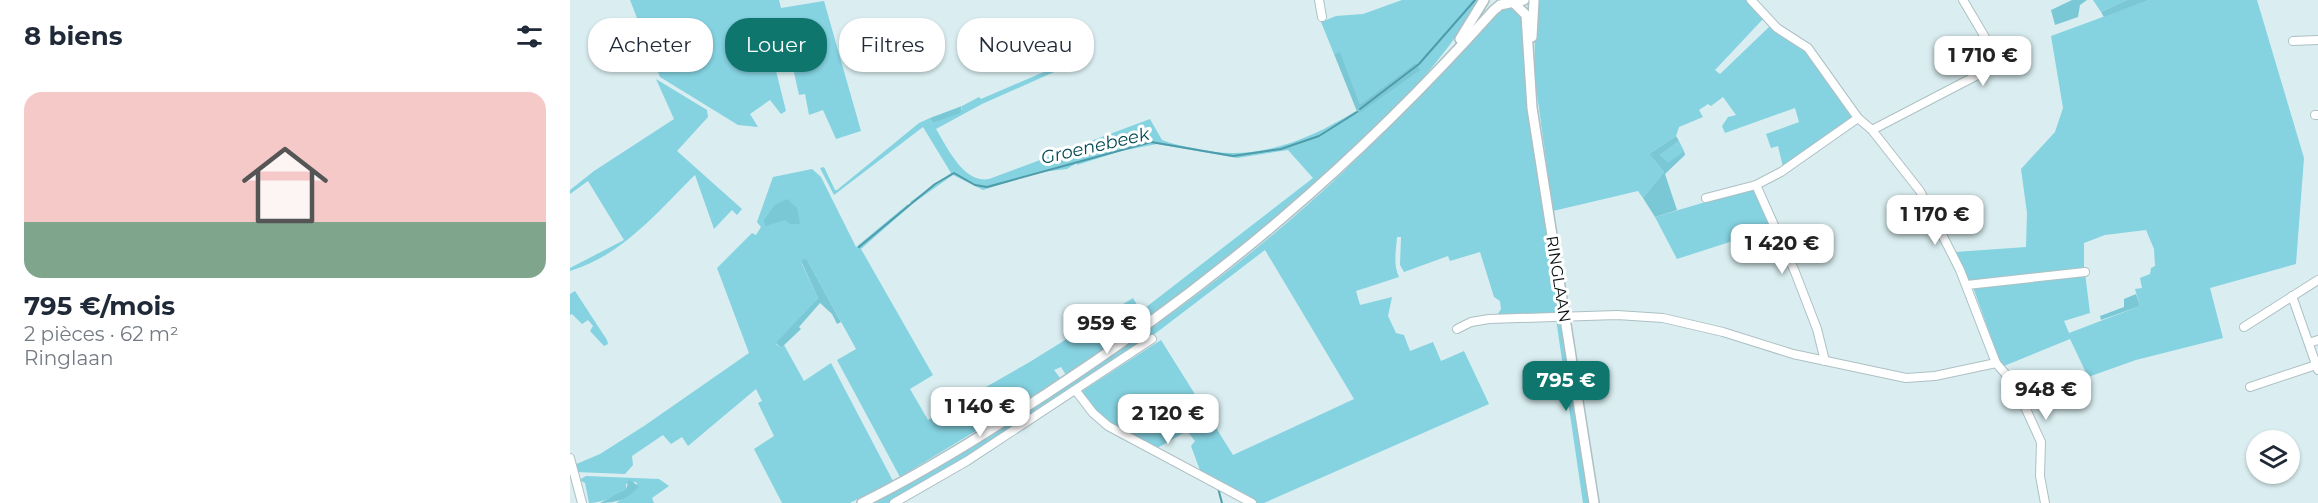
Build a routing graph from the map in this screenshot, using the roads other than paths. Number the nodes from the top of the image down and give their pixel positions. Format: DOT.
graph roads {
  1 [pos="1319,0"];
  2 [pos="1484,0"];
  3 [pos="1524,0"];
  4 [pos="1534,0"];
  5 [pos="1751,0"];
  6 [pos="1963,0"];
  7 [pos="1507,2"];
  8 [pos="1322,18"];
  9 [pos="2293,40"];
  10 [pos="2318,40"];
  11 [pos="1439,68"];
  12 [pos="1530,91"];
  13 [pos="1858,118"];
  14 [pos="1872,130"];
  15 [pos="1756,185"];
  16 [pos="1706,198"];
  17 [pos="2085,272"];
  18 [pos="2318,280"];
  19 [pos="1967,285"];
  20 [pos="2292,296"];
  21 [pos="1565,316"];
  22 [pos="2244,327"];
  23 [pos="1457,329"];
  24 [pos="1152,339"];
  25 [pos="2318,340"];
  26 [pos="2309,343"];
  27 [pos="1825,361"];
  28 [pos="1996,363"];
  29 [pos="2317,368"];
  30 [pos="2250,387"];
  31 [pos="1076,391"];
  32 [pos="570,458"];
  33 [pos="582,503"];
  34 [pos="862,503"];
  35 [pos="894,503"];
  36 [pos="1252,503"];
  37 [pos="1594,503"];
  38 [pos="2045,503"];
  1 -- 8 [label="street"];
  2 -- 11 [label="main road"];
  3 -- 7 [label="main road"];
  4 -- 12 [label="main road, RINGLAAN"];
  5 -- 13 [label="street"];
  6 -- 14 [label="street"];
  7 -- 11 [label="main road"];
  7 -- 12 [label="main road, RINGLAAN"];
  9 -- 10 [label="street"];
  11 -- 34 [label="main road"];
  12 -- 21 [label="main road, RINGLAAN"];
  13 -- 14 [label="street"];
  13 -- 15 [label="street"];
  14 -- 19 [label="street"];
  15 -- 16 [label="street"];
  15 -- 27 [label="street"];
  17 -- 19 [label="street"];
  18 -- 20 [label="street"];
  19 -- 28 [label="street"];
  20 -- 22 [label="street"];
  20 -- 26 [label="street"];
  21 -- 23 [label="street"];
  21 -- 27 [label="street"];
  21 -- 37 [label="main road, RINGLAAN"];
  24 -- 31 [label="street"];
  25 -- 26 [label="street"];
  26 -- 29 [label="street"];
  27 -- 28 [label="street"];
  28 -- 38 [label="street"];
  29 -- 30 [label="street"];
  31 -- 35 [label="street"];
  31 -- 36 [label="street"];
  32 -- 33 [label="street"];
}
